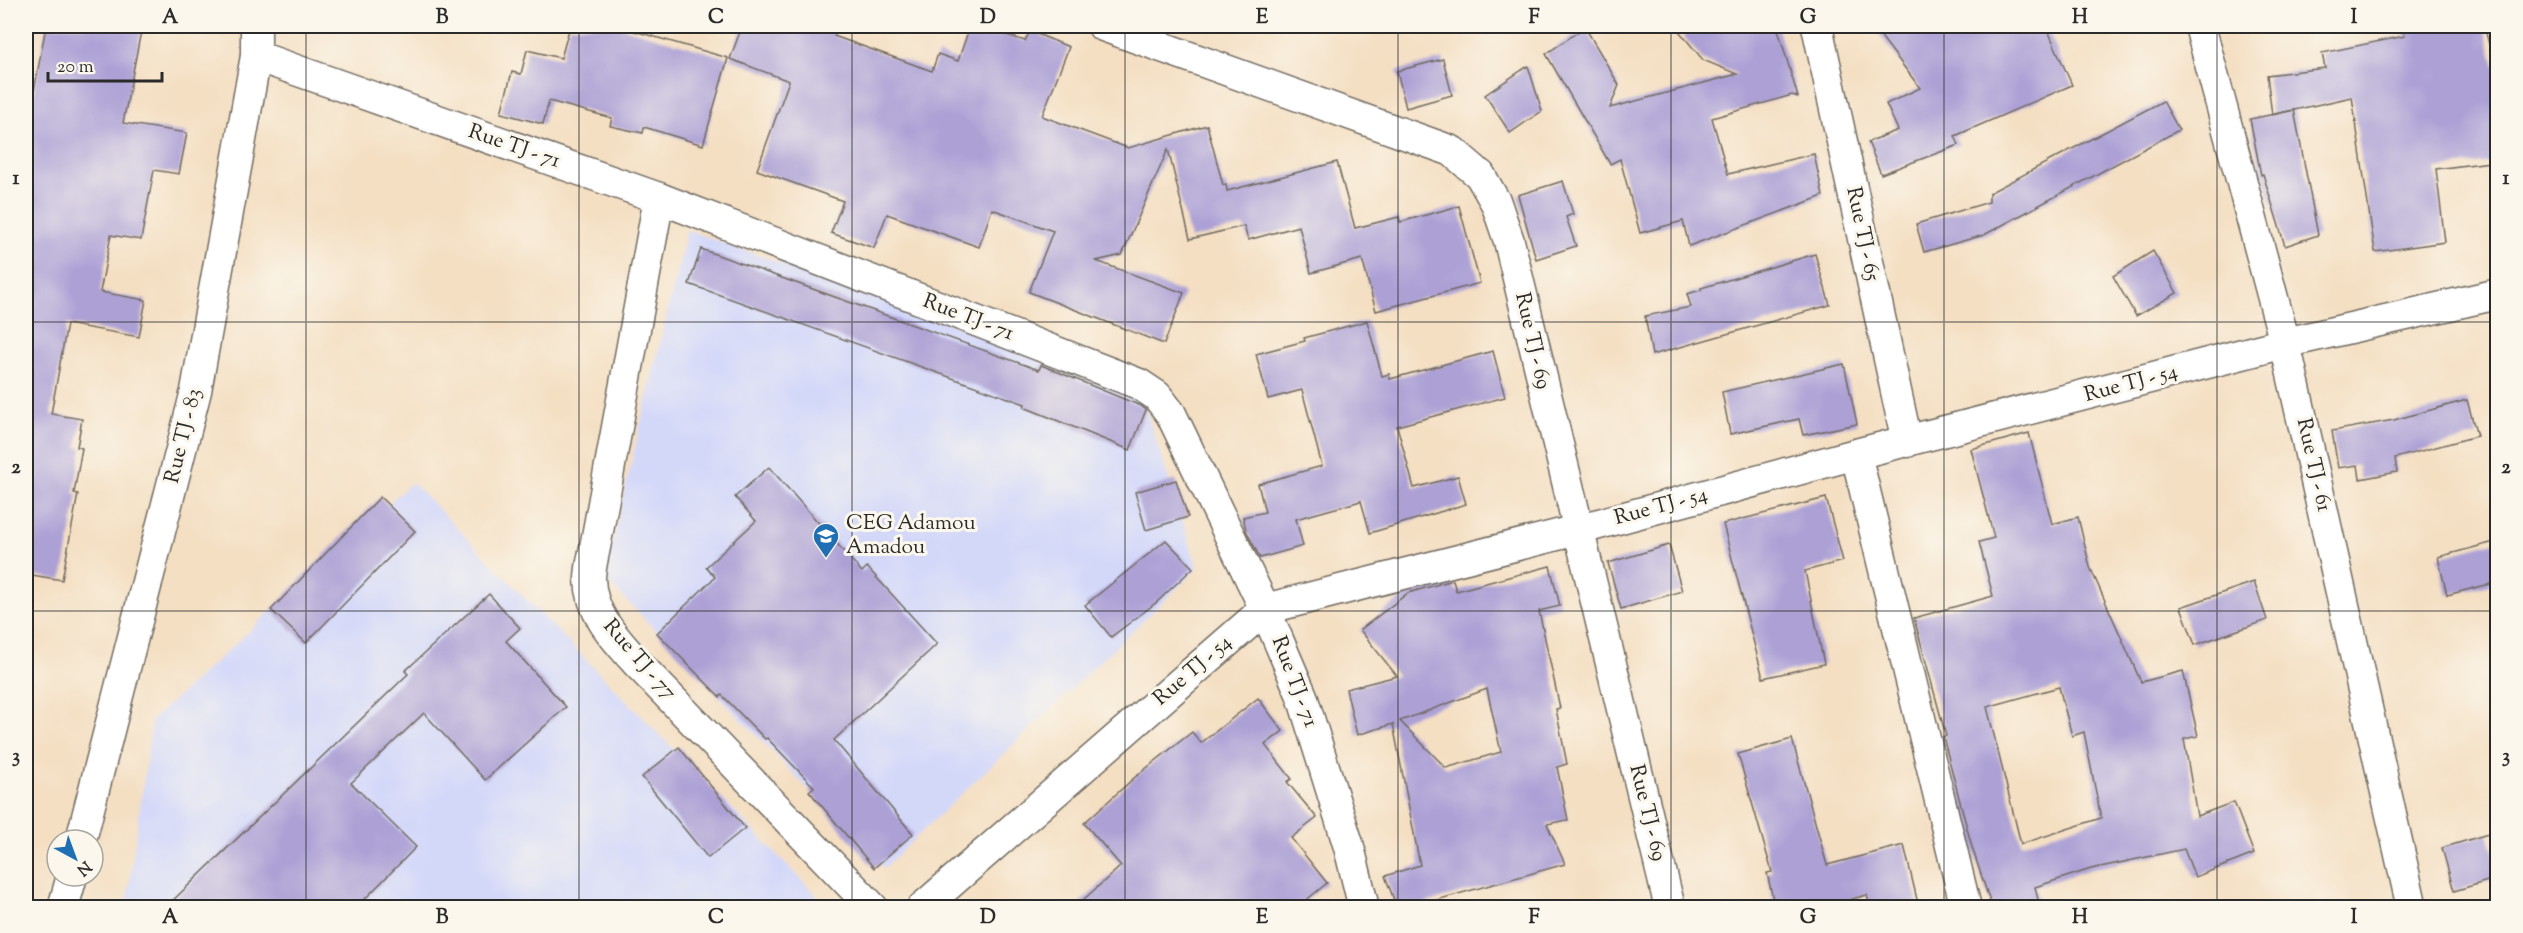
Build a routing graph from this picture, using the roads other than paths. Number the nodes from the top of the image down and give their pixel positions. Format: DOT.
graph roads {
  1 [pos="255,26"];
  2 [pos="1103,26"];
  3 [pos="1817,26"];
  4 [pos="2200,26"];
  5 [pos="256,56"];
  6 [pos="659,198"];
  7 [pos="2498,294"];
  8 [pos="2285,343"];
  9 [pos="1907,442"];
  10 [pos="1856,453"];
  11 [pos="1577,530"];
  12 [pos="1265,609"];
  13 [pos="84,828"];
  14 [pos="69,888"];
  15 [pos="63,908"];
  16 [pos="873,908"];
  17 [pos="922,908"];
  18 [pos="1364,908"];
  19 [pos="1670,908"];
  20 [pos="1966,908"];
  21 [pos="2412,908"];
  1 -- 5 [label="street, Rue TJ - 83"];
  2 -- 11 [label="street, Rue TJ - 69"];
  3 -- 9 [label="street, Rue TJ - 65"];
  4 -- 8 [label="street, Rue TJ - 61"];
  5 -- 6 [label="street, Rue TJ - 71"];
  5 -- 13 [label="street, Rue TJ - 83"];
  6 -- 12 [label="street, Rue TJ - 71"];
  6 -- 16 [label="street, Rue TJ - 77"];
  7 -- 8 [label="street, Rue TJ - 54"];
  8 -- 9 [label="street, Rue TJ - 54"];
  8 -- 21 [label="street, Rue TJ - 61"];
  9 -- 10 [label="street, Rue TJ - 54"];
  10 -- 11 [label="street, Rue TJ - 54"];
  10 -- 20 [label="street"];
  11 -- 12 [label="street, Rue TJ - 54"];
  11 -- 19 [label="street, Rue TJ - 69"];
  12 -- 17 [label="street, Rue TJ - 54"];
  12 -- 18 [label="street, Rue TJ - 71"];
  14 -- 15 [label="street"];
}
